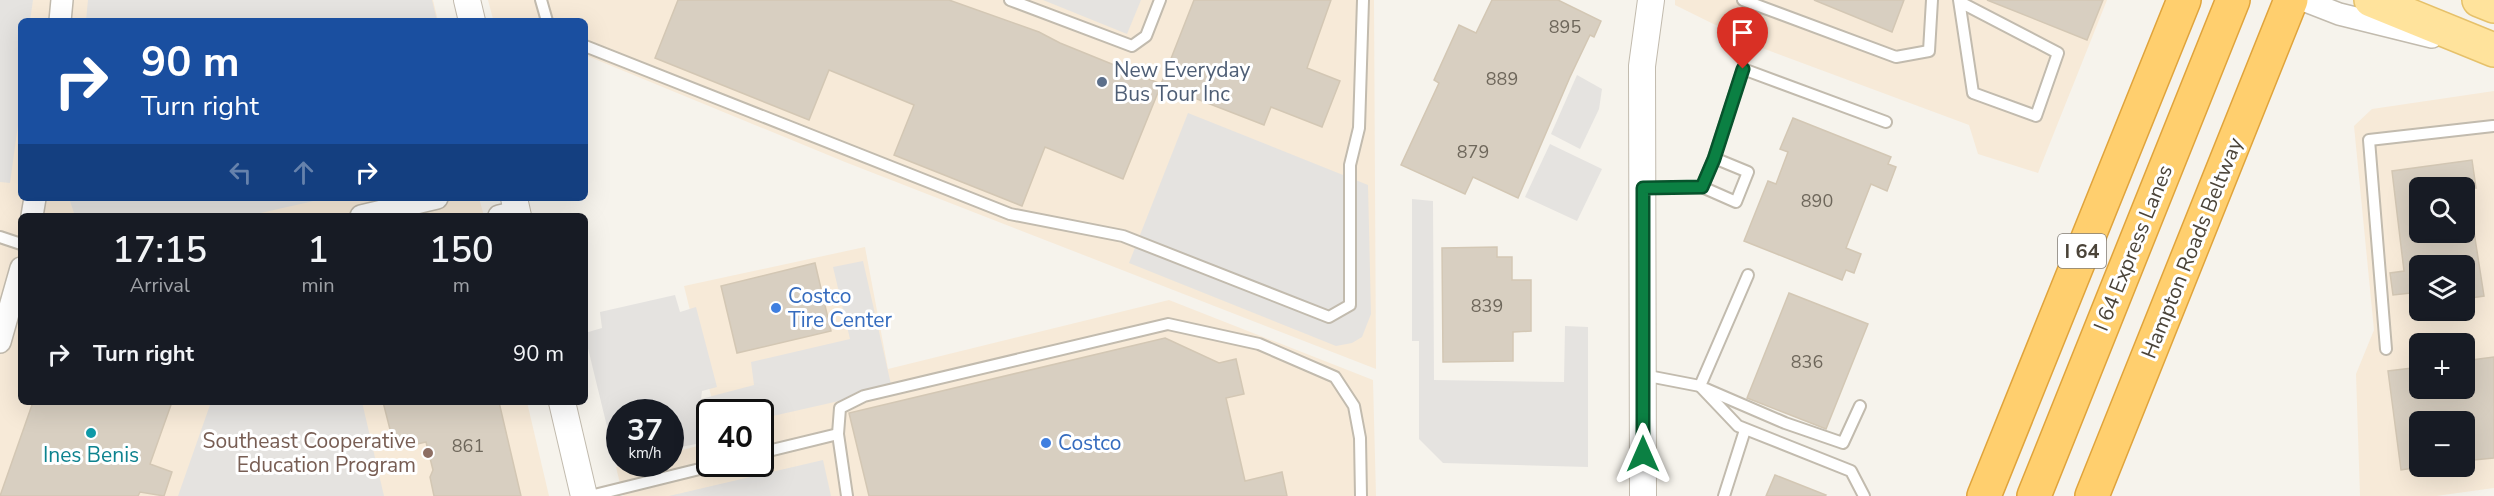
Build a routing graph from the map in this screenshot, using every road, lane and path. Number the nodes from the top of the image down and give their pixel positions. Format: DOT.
graph roads {
  1 [pos="62,0"];
  2 [pos="467,0"];
  3 [pos="542,0"];
  4 [pos="1010,0"];
  5 [pos="1160,0"];
  6 [pos="1364,0"];
  7 [pos="1651,0"];
  8 [pos="1743,0"];
  9 [pos="1932,0"];
  10 [pos="2291,0"];
  11 [pos="2303,0"];
  12 [pos="2371,0"];
  13 [pos="2479,0"];
  14 [pos="1960,1"];
  15 [pos="2182,3"];
  16 [pos="2494,6"];
  17 [pos="2227,13"];
  18 [pos="60,18"];
  19 [pos="471,18"];
  20 [pos="546,18"];
  21 [pos="588,47"];
  22 [pos="2493,49"];
  23 [pos="1886,122"];
  24 [pos="2493,126"];
  25 [pos="1714,159"];
  26 [pos="1702,187"];
  27 [pos="1643,188"];
  28 [pos="424,201"];
  29 [pos="374,213"];
  30 [pos="0,237"];
  31 [pos="18,243"];
  32 [pos="1748,275"];
  33 [pos="18,279"];
  34 [pos="0,342"];
  35 [pos="2386,349"];
  36 [pos="1643,374"];
  37 [pos="1700,386"];
  38 [pos="563,405"];
  39 [pos="1860,406"];
  40 [pos="1745,429"];
  41 [pos="838,434"];
  42 [pos="774,450"];
  43 [pos="696,470"];
  44 [pos="584,496"];
  45 [pos="590,496"];
  46 [pos="847,496"];
  47 [pos="1361,496"];
  48 [pos="1642,496"];
  49 [pos="1724,496"];
  50 [pos="1864,496"];
  51 [pos="1984,496"];
  52 [pos="2034,496"];
  53 [pos="2092,496"];
  1 -- 18 [label="street"];
  2 -- 19 [label="street"];
  3 -- 20 [label="lane"];
  4 -- 5 [label="lane"];
  6 -- 21 [label="lane"];
  7 -- 27 [label="street"];
  8 -- 9 [label="lane"];
  10 -- 53 [label="highway, Hampton Roads Beltway"];
  11 -- 22 [label="street"];
  12 -- 22 [label="main road"];
  13 -- 16 [label="main road"];
  14 -- 14 [label="lane"];
  15 -- 51 [label="highway, I 64"];
  17 -- 52 [label="highway, I 64 Express Lanes"];
  23 -- 25 [label="lane"];
  24 -- 35 [label="lane"];
  25 -- 26 [label="lane"];
  25 -- 26 [label="lane"];
  26 -- 27 [label="lane"];
  27 -- 36 [label="street"];
  28 -- 29 [label="street"];
  30 -- 31 [label="lane"];
  32 -- 37 [label="lane"];
  33 -- 34 [label="street"];
  36 -- 37 [label="lane"];
  36 -- 48 [label="street"];
  37 -- 39 [label="lane"];
  37 -- 40 [label="lane"];
  38 -- 44 [label="street"];
  40 -- 49 [label="lane"];
  40 -- 50 [label="lane"];
  41 -- 42 [label="lane"];
  41 -- 46 [label="lane"];
  41 -- 47 [label="lane"];
  43 -- 45 [label="lane"];
}
